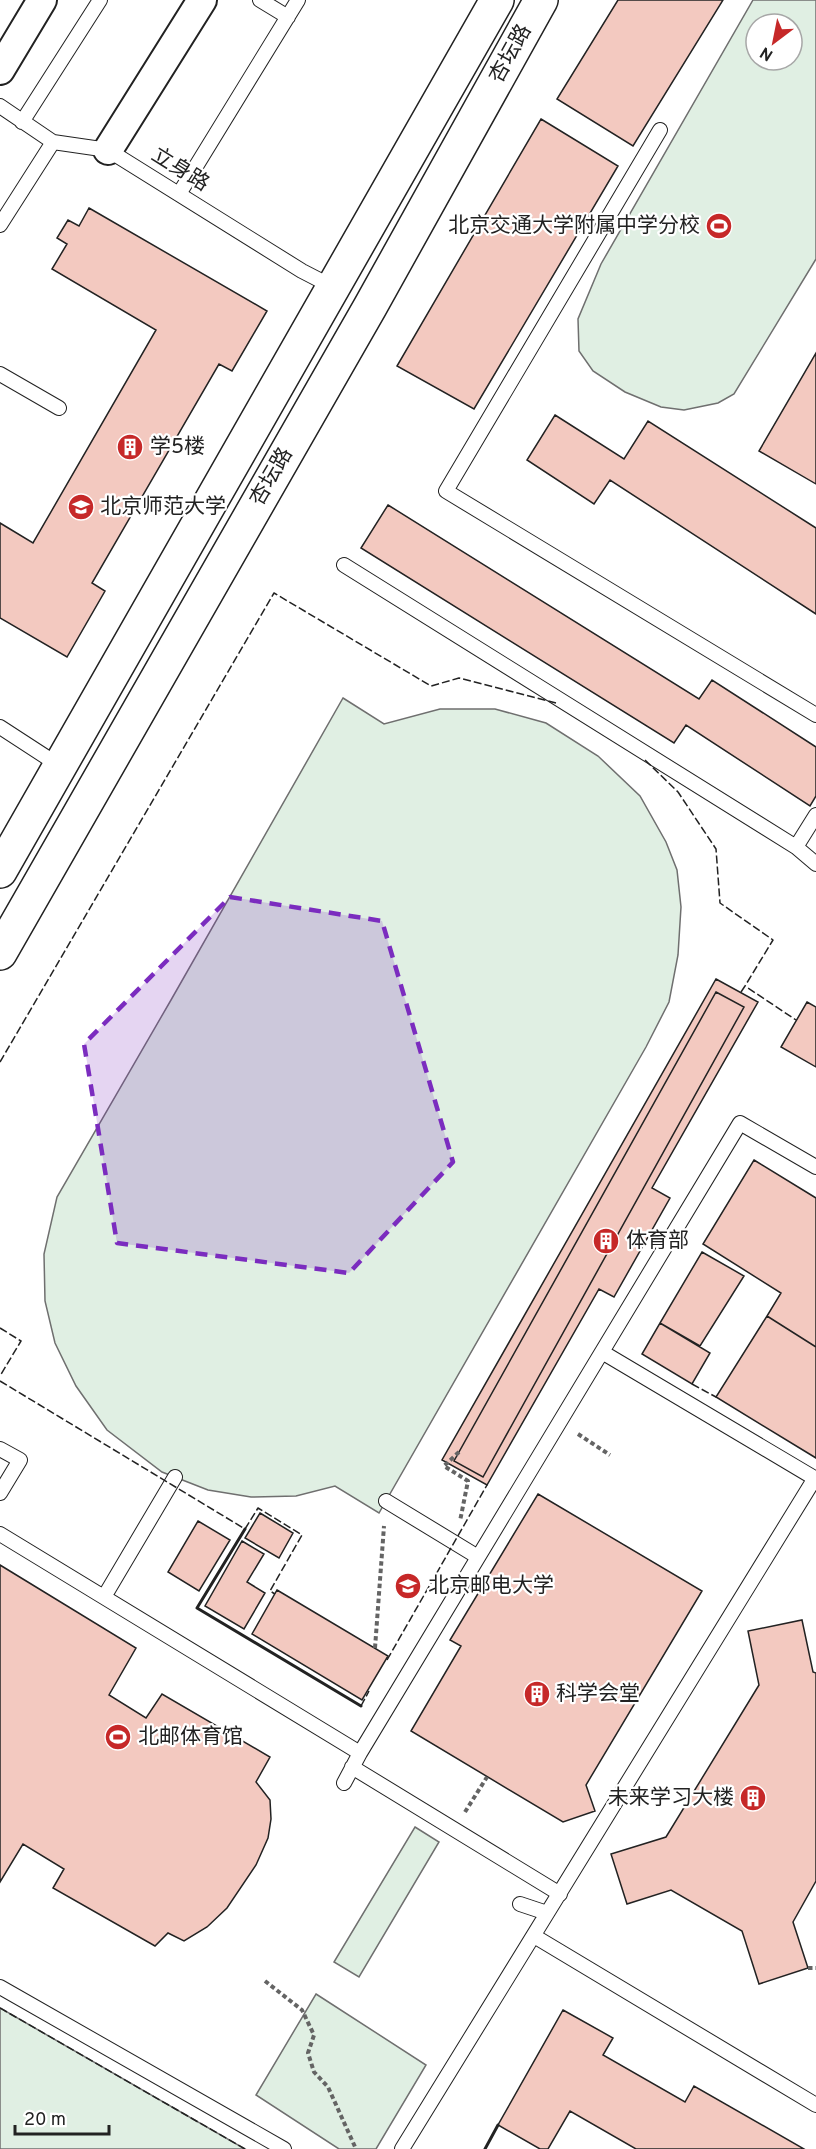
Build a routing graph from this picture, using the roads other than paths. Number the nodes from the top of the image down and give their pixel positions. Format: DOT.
graph roads {
  1 [pos="42,0"];
  2 [pos="100,0"];
  3 [pos="202,0"];
  4 [pos="260,0"];
  5 [pos="298,0"];
  6 [pos="497,0"];
  7 [pos="541,0"];
  8 [pos="288,17"];
  9 [pos="0,70"];
  10 [pos="0,106"];
  11 [pos="22,122"];
  12 [pos="660,130"];
  13 [pos="53,142"];
  14 [pos="108,150"];
  15 [pos="179,194"];
  16 [pos="0,225"];
  17 [pos="333,287"];
  18 [pos="0,374"];
  19 [pos="58,408"];
  20 [pos="344,565"];
  21 [pos="816,715"];
  22 [pos="0,727"];
  23 [pos="60,766"];
  24 [pos="816,815"];
  25 [pos="796,847"];
  26 [pos="816,864"];
  27 [pos="0,871"];
  28 [pos="0,953"];
  29 [pos="816,1167"];
  30 [pos="602,1352"];
  31 [pos="0,1449"];
  32 [pos="175,1477"];
  33 [pos="815,1478"];
  34 [pos="0,1493"];
  35 [pos="386,1501"];
  36 [pos="0,1534"];
  37 [pos="478,1557"];
  38 [pos="104,1597"];
  39 [pos="360,1753"];
  40 [pos="352,1767"];
  41 [pos="344,1783"];
  42 [pos="560,1894"];
  43 [pos="520,1904"];
  44 [pos="547,1913"];
  45 [pos="534,1936"];
  46 [pos="0,1987"];
  47 [pos="816,2105"];
  48 [pos="284,2149"];
  49 [pos="402,2149"];
  1 -- 9 [label="street"];
  2 -- 11 [label="lane"];
  3 -- 14 [label="street"];
  4 -- 8 [label="lane"];
  5 -- 8 [label="lane"];
  6 -- 17 [label="street, 杏坛路"];
  7 -- 28 [label="street, 杏坛路"];
  8 -- 15 [label="lane"];
  10 -- 11 [label="lane, 立身路"];
  11 -- 13 [label="lane, 立身路"];
  12 -- 21 [label="lane"];
  13 -- 14 [label="lane, 立身路"];
  13 -- 16 [label="lane"];
  14 -- 15 [label="lane, 立身路"];
  15 -- 17 [label="lane, 立身路"];
  17 -- 23 [label="street, 杏坛路"];
  18 -- 19 [label="lane"];
  20 -- 25 [label="lane"];
  22 -- 23 [label="lane"];
  23 -- 27 [label="street, 杏坛路"];
  24 -- 25 [label="lane"];
  25 -- 26 [label="lane"];
  29 -- 30 [label="lane"];
  30 -- 33 [label="lane"];
  30 -- 37 [label="lane"];
  31 -- 34 [label="lane"];
  32 -- 38 [label="lane"];
  33 -- 42 [label="lane"];
  35 -- 37 [label="lane"];
  36 -- 38 [label="lane"];
  37 -- 39 [label="lane"];
  38 -- 39 [label="lane"];
  39 -- 40 [label="lane"];
  40 -- 41 [label="lane"];
  40 -- 42 [label="lane"];
  42 -- 44 [label="lane"];
  43 -- 44 [label="lane"];
  44 -- 45 [label="lane"];
  45 -- 47 [label="lane"];
  45 -- 49 [label="lane"];
  46 -- 48 [label="lane"];
}
